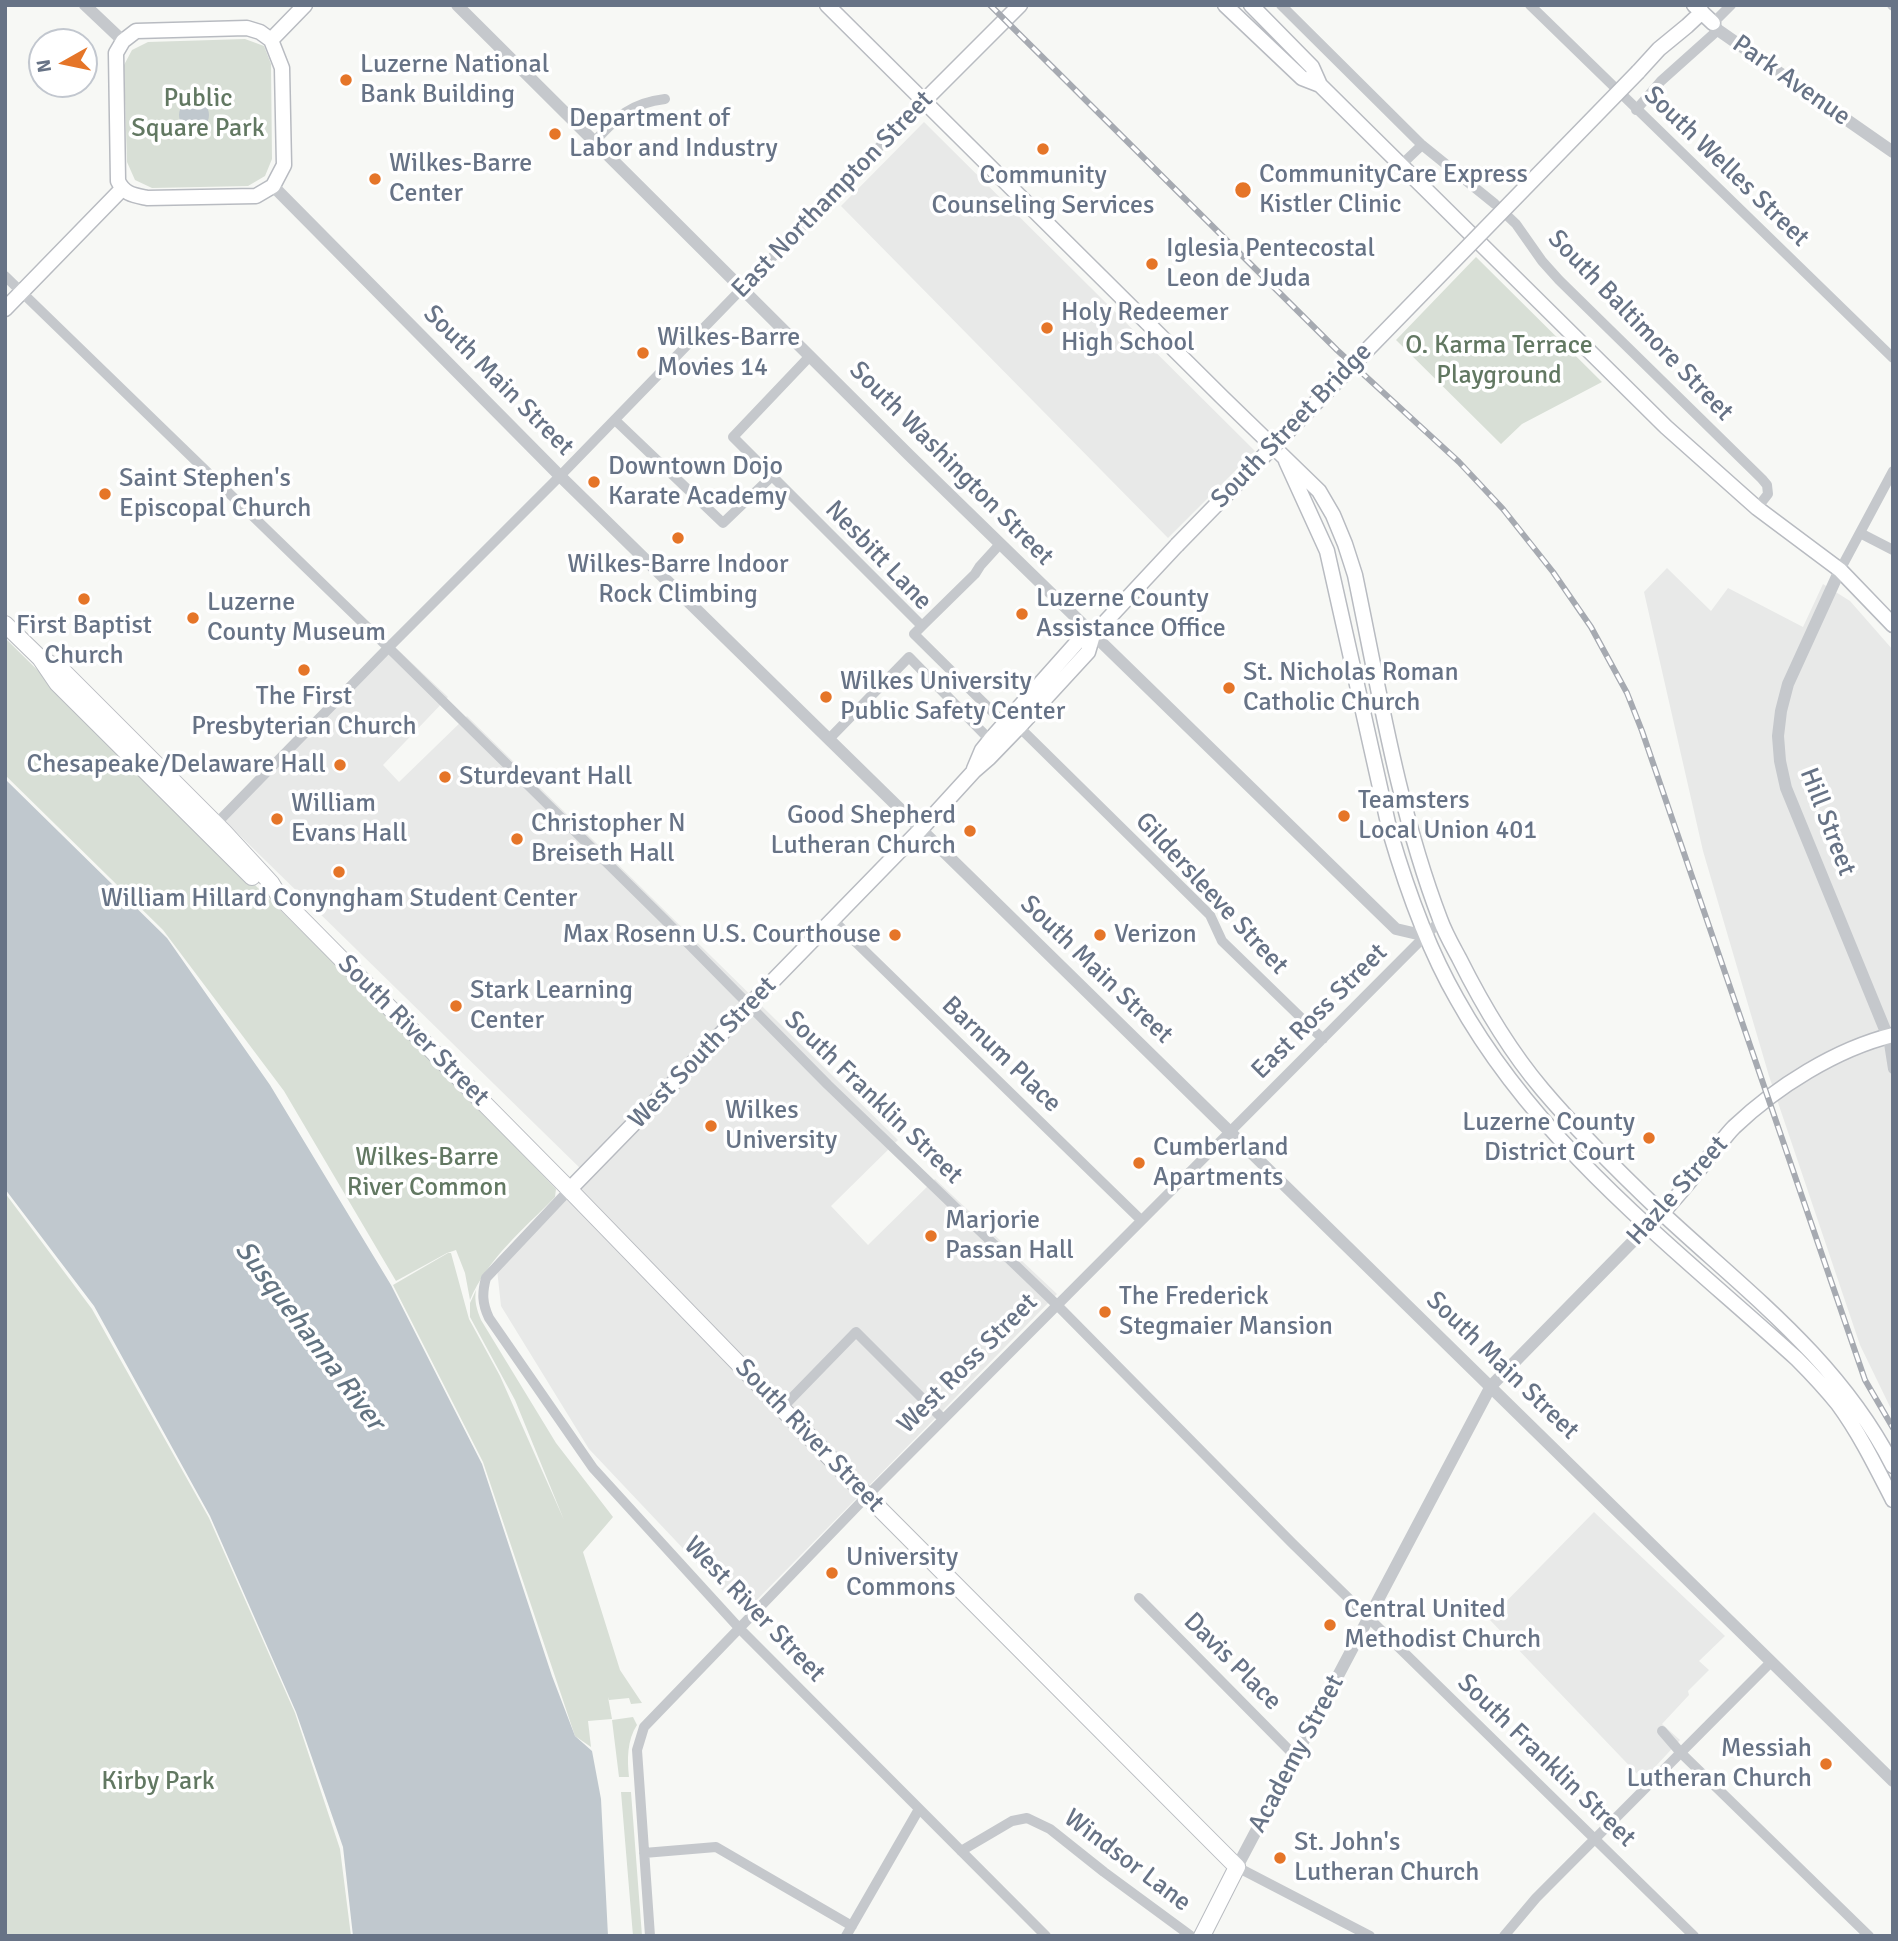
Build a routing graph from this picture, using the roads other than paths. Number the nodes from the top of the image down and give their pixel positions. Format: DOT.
graph roads {
  1 [pos="85,5"];
  2 [pos="304,5"];
  3 [pos="457,5"];
  4 [pos="827,5"];
  5 [pos="1020,5"];
  6 [pos="1225,5"];
  7 [pos="1251,5"];
  8 [pos="1281,5"];
  9 [pos="1530,5"];
  10 [pos="1731,5"];
  11 [pos="1698,9"];
  12 [pos="1715,27"];
  13 [pos="271,40"];
  14 [pos="123,41"];
  15 [pos="1320,85"];
  16 [pos="665,99"];
  17 [pos="924,101"];
  18 [pos="1636,110"];
  19 [pos="595,141"];
  20 [pos="1422,145"];
  21 [pos="1893,152"];
  22 [pos="1401,166"];
  23 [pos="273,186"];
  24 [pos="122,189"];
  25 [pos="5,276"];
  26 [pos="741,288"];
  27 [pos="21,292"];
  28 [pos="5,309"];
  29 [pos="810,356"];
  30 [pos="1893,358"];
  31 [pos="615,420"];
  32 [pos="1285,460"];
  33 [pos="1893,471"];
  34 [pos="560,476"];
  35 [pos="771,477"];
  36 [pos="1757,508"];
  37 [pos="1860,533"];
  38 [pos="1000,544"];
  39 [pos="1893,550"];
  40 [pos="1840,570"];
  41 [pos="5,624"];
  42 [pos="1893,625"];
  43 [pos="922,626"];
  44 [pos="1093,635"];
  45 [pos="388,648"];
  46 [pos="1012,725"];
  47 [pos="829,739"];
  48 [pos="990,740"];
  49 [pos="974,771"];
  50 [pos="212,829"];
  51 [pos="921,829"];
  52 [pos="833,920"];
  53 [pos="1440,921"];
  54 [pos="1426,936"];
  55 [pos="750,1005"];
  56 [pos="1890,1036"];
  57 [pos="1322,1040"];
  58 [pos="1893,1069"];
  59 [pos="1229,1132"];
  60 [pos="569,1190"];
  61 [pos="1662,1213"];
  62 [pos="1141,1220"];
  63 [pos="1648,1226"];
  64 [pos="486,1278"];
  65 [pos="1057,1305"];
  66 [pos="1491,1386"];
  67 [pos="782,1408"];
  68 [pos="943,1419"];
  69 [pos="1893,1466"];
  70 [pos="867,1496"];
  71 [pos="1893,1500"];
  72 [pos="1139,1598"];
  73 [pos="1369,1618"];
  74 [pos="740,1629"];
  75 [pos="1771,1662"];
  76 [pos="1662,1731"];
  77 [pos="1681,1753"];
  78 [pos="1295,1755"];
  79 [pos="1893,1781"];
  80 [pos="919,1809"];
  81 [pos="1595,1838"];
  82 [pos="961,1851"];
  83 [pos="644,1853"];
  84 [pos="1237,1867"];
  85 [pos="852,1926"];
  86 [pos="650,1936"];
  87 [pos="846,1936"];
  88 [pos="1046,1936"];
  89 [pos="1191,1936"];
  90 [pos="1202,1936"];
  91 [pos="1370,1936"];
  92 [pos="1504,1936"];
  93 [pos="1694,1936"];
  94 [pos="1869,1936"];
  1 -- 14 [label="street"];
  2 -- 13 [label="main road"];
  3 -- 19 [label="street, South Washington Street"];
  4 -- 17 [label="main road"];
  5 -- 17 [label="main road, East Northampton Street"];
  6 -- 15 [label="main road"];
  7 -- 15 [label="main road"];
  8 -- 20 [label="street, South Baltimore Street"];
  9 -- 18 [label="street, South Welles Street"];
  10 -- 12 [label="street"];
  11 -- 12 [label="main road, Park Avenue"];
  11 -- 44 [label="main road, South Street Bridge, bridge"];
  12 -- 18 [label="street"];
  12 -- 21 [label="street, Park Avenue"];
  13 -- 14 [label="main road"];
  13 -- 23 [label="main road"];
  14 -- 24 [label="main road"];
  15 -- 22 [label="main road"];
  16 -- 19 [label="street"];
  17 -- 26 [label="street, East Northampton Street"];
  17 -- 32 [label="main road"];
  18 -- 30 [label="street, South Welles Street"];
  19 -- 26 [label="street, South Washington Street"];
  20 -- 22 [label="street"];
  20 -- 36 [label="street, South Baltimore Street"];
  22 -- 36 [label="main road"];
  23 -- 24 [label="main road"];
  23 -- 34 [label="street, South Main Street"];
  24 -- 27 [label="main road"];
  25 -- 27 [label="street, South Franklin Street"];
  26 -- 29 [label="street, South Washington Street"];
  26 -- 31 [label="street, East Northampton Street"];
  27 -- 28 [label="main road"];
  27 -- 45 [label="street, South Franklin Street"];
  29 -- 35 [label="street, Nesbitt Lane"];
  29 -- 38 [label="street, South Washington Street"];
  31 -- 34 [label="street, East Northampton Street"];
  31 -- 35 [label="street"];
  32 -- 53 [label="main road"];
  32 -- 54 [label="main road"];
  33 -- 37 [label="street, Hill Street"];
  34 -- 45 [label="street, East Northampton Street"];
  34 -- 47 [label="street, South Main Street"];
  35 -- 43 [label="street, Nesbitt Lane"];
  36 -- 40 [label="main road"];
  37 -- 39 [label="street"];
  37 -- 40 [label="street, Hill Street"];
  38 -- 43 [label="street"];
  38 -- 44 [label="street, South Washington Street"];
  40 -- 42 [label="main road"];
  40 -- 56 [label="street, Hill Street"];
  41 -- 50 [label="main road, South River Street"];
  43 -- 46 [label="street, Nesbitt Lane"];
  44 -- 46 [label="main road, South Street Bridge"];
  44 -- 54 [label="street, South Washington Street"];
  45 -- 50 [label="street, East Northampton Street"];
  45 -- 55 [label="street, South Franklin Street"];
  46 -- 48 [label="main road"];
  46 -- 49 [label="main road"];
  46 -- 57 [label="street, Gildersleeve Street"];
  47 -- 48 [label="street"];
  47 -- 51 [label="street, South Main Street"];
  48 -- 49 [label="main road"];
  49 -- 51 [label="main road, West South Street"];
  50 -- 60 [label="main road, South River Street"];
  51 -- 52 [label="main road, West South Street"];
  51 -- 59 [label="street, South Main Street"];
  52 -- 55 [label="main road, West South Street"];
  52 -- 62 [label="street, Barnum Place"];
  53 -- 54 [label="street, East Ross Street"];
  53 -- 61 [label="main road"];
  54 -- 57 [label="street, East Ross Street"];
  54 -- 63 [label="main road"];
  55 -- 60 [label="main road, West South Street"];
  55 -- 65 [label="street, South Franklin Street"];
  56 -- 58 [label="street"];
  56 -- 61 [label="main road, Hazle Street"];
  57 -- 59 [label="street, East Ross Street"];
  59 -- 62 [label="street, West Ross Street"];
  59 -- 66 [label="street, South Main Street"];
  60 -- 64 [label="street, West South Street"];
  60 -- 67 [label="main road, South River Street"];
  61 -- 63 [label="main road, Hazle Street"];
  61 -- 69 [label="main road"];
  62 -- 65 [label="street, West Ross Street"];
  63 -- 66 [label="street, Hazle Street"];
  63 -- 71 [label="main road"];
  64 -- 74 [label="street, West River Street"];
  65 -- 68 [label="street, West Ross Street"];
  65 -- 73 [label="street, South Franklin Street"];
  66 -- 73 [label="street, Academy Street"];
  66 -- 75 [label="street, South Main Street"];
  67 -- 68 [label="street"];
  67 -- 70 [label="main road, South River Street"];
  68 -- 70 [label="street, West Ross Street"];
  70 -- 74 [label="street, West Ross Street"];
  70 -- 84 [label="main road, South River Street"];
  72 -- 78 [label="street, Davis Place"];
  73 -- 78 [label="street, Academy Street"];
  73 -- 81 [label="street, South Franklin Street"];
  74 -- 80 [label="street, West River Street"];
  74 -- 83 [label="street, West Ross Street"];
  75 -- 77 [label="street"];
  75 -- 79 [label="street, South Main Street"];
  76 -- 77 [label="street"];
  77 -- 81 [label="street"];
  77 -- 94 [label="street"];
  78 -- 84 [label="street, Academy Street"];
  80 -- 82 [label="street, West River Street"];
  80 -- 85 [label="street"];
  81 -- 92 [label="street"];
  81 -- 93 [label="street, South Franklin Street"];
  82 -- 88 [label="street, West River Street"];
  82 -- 89 [label="street, Windsor Lane"];
  83 -- 85 [label="street"];
  83 -- 86 [label="street, West Ross Street"];
  84 -- 90 [label="main road, Academy Street"];
  84 -- 91 [label="street, South River Street"];
  85 -- 87 [label="street"];
}
